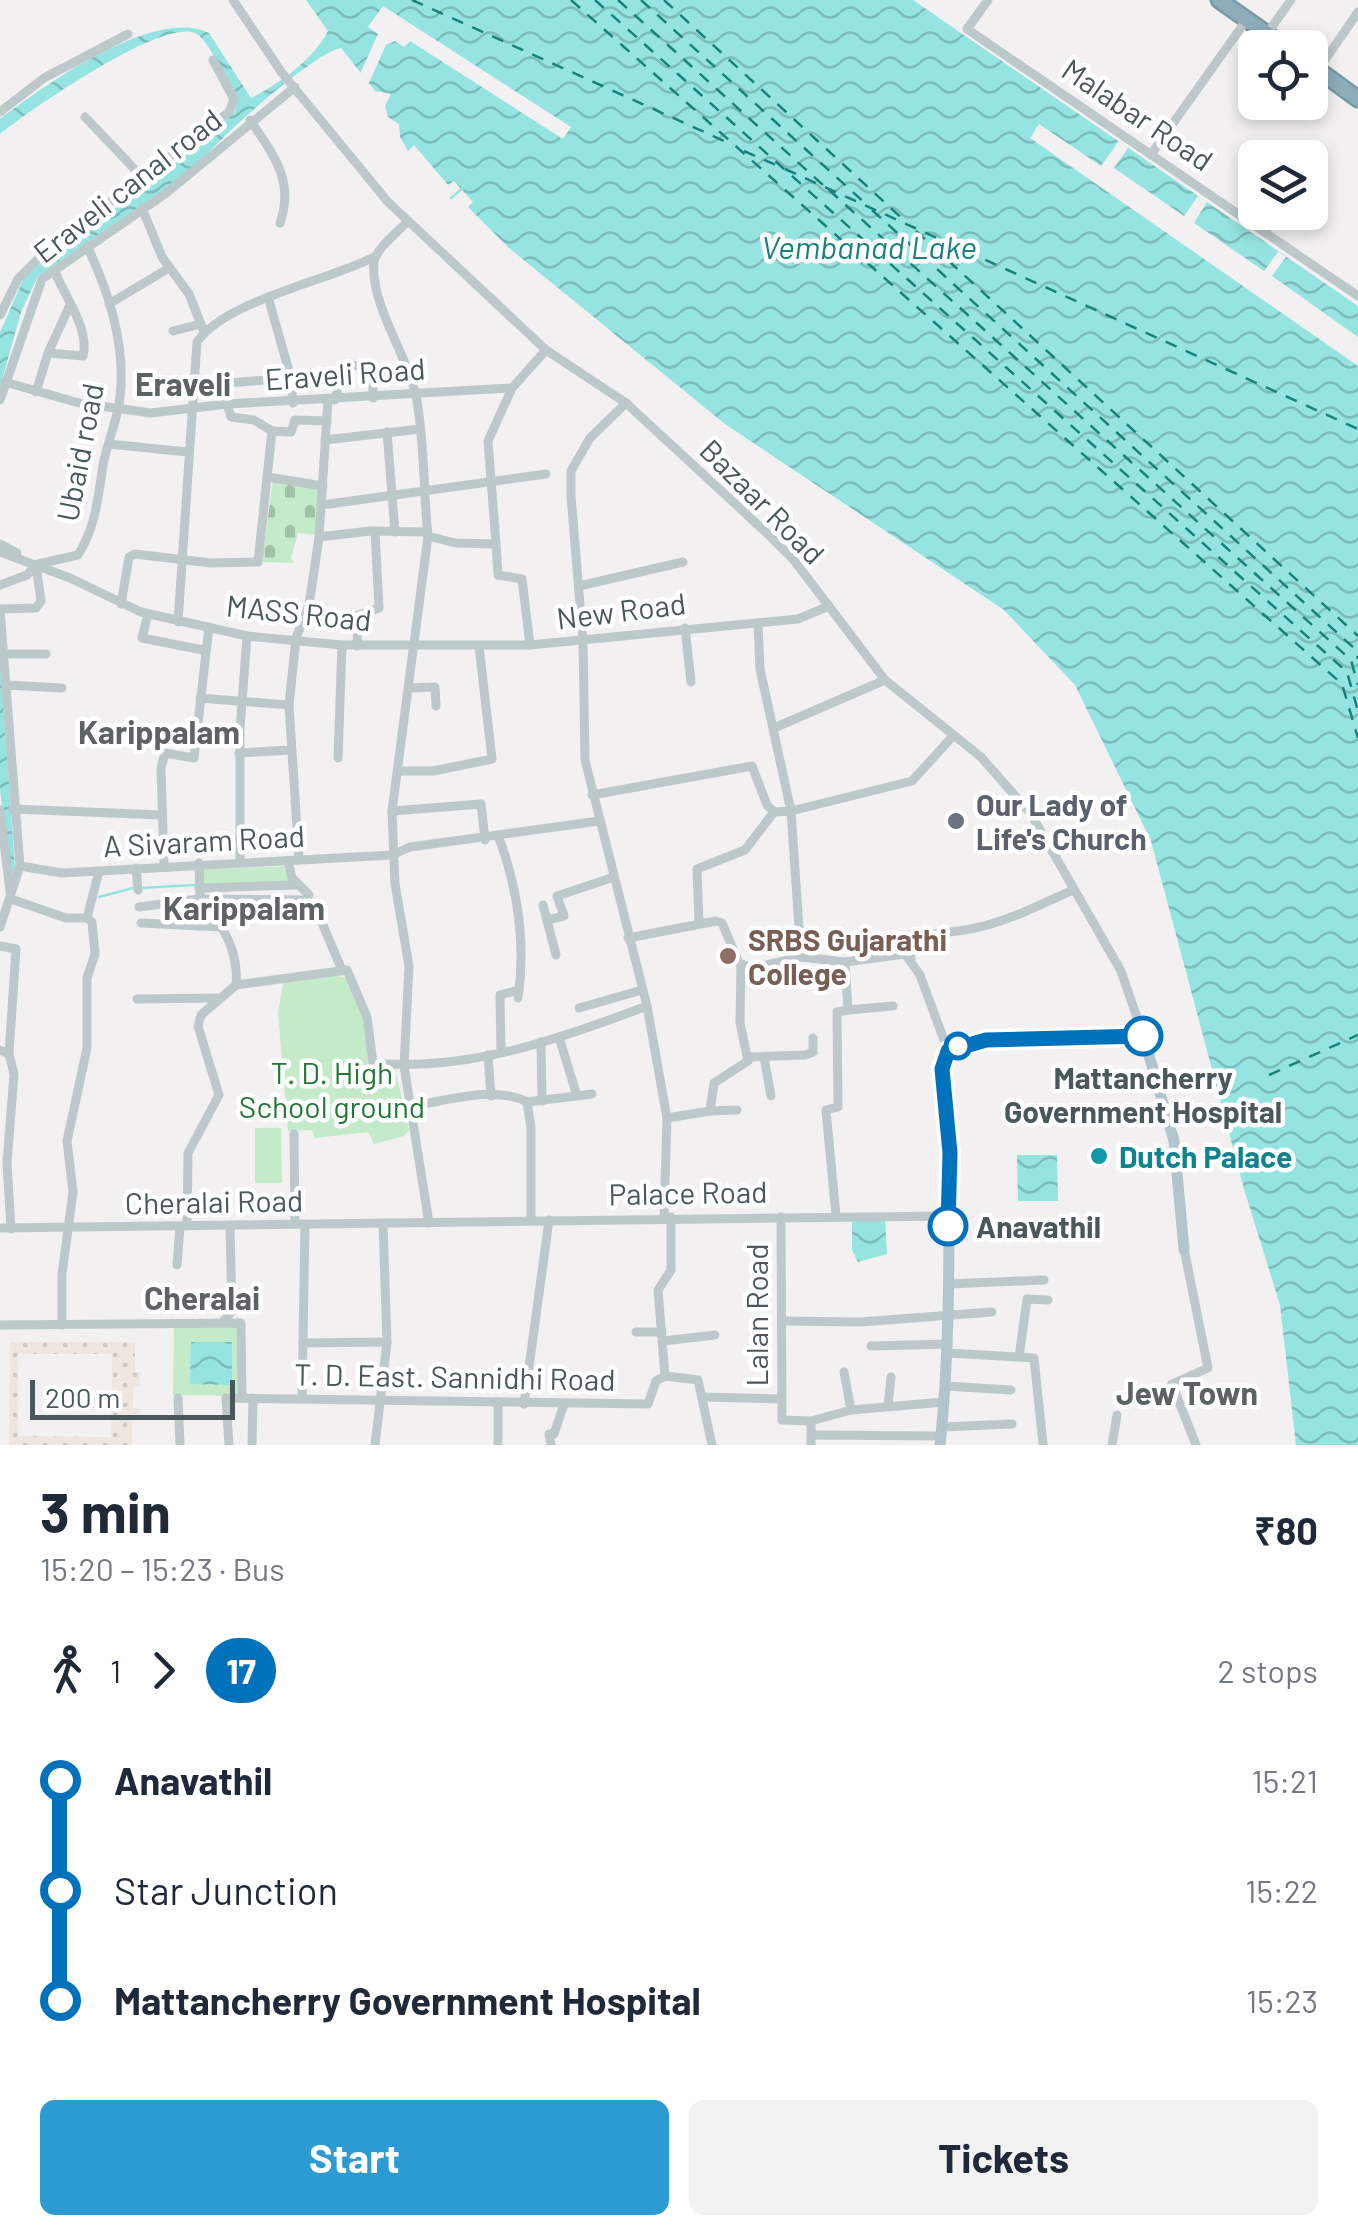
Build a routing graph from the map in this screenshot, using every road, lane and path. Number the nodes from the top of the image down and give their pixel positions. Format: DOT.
graph roads {
  1 [pos="233,0"];
  2 [pos="988,0"];
  3 [pos="1219,0"];
  4 [pos="1291,0"];
  5 [pos="1358,12"];
  6 [pos="1247,19"];
  7 [pos="1262,30"];
  8 [pos="1271,30"];
  9 [pos="128,34"];
  10 [pos="1328,50"];
  11 [pos="213,60"];
  12 [pos="1328,77"];
  13 [pos="293,85"];
  14 [pos="1358,98"];
  15 [pos="0,112"];
  16 [pos="85,117"];
  17 [pos="250,120"];
  18 [pos="1152,153"];
  19 [pos="144,180"];
  20 [pos="142,208"];
  21 [pos="408,221"];
  22 [pos="280,223"];
  23 [pos="87,246"];
  24 [pos="374,256"];
  25 [pos="169,268"];
  26 [pos="54,270"];
  27 [pos="1358,296"];
  28 [pos="268,297"];
  29 [pos="109,304"];
  30 [pos="69,307"];
  31 [pos="0,314"];
  32 [pos="203,328"];
  33 [pos="173,331"];
  34 [pos="546,350"];
  35 [pos="48,353"];
  36 [pos="291,378"];
  37 [pos="5,382"];
  38 [pos="193,386"];
  39 [pos="512,388"];
  40 [pos="36,392"];
  41 [pos="415,393"];
  42 [pos="373,398"];
  43 [pos="0,400"];
  44 [pos="331,400"];
  45 [pos="292,403"];
  46 [pos="626,403"];
  47 [pos="227,404"];
  48 [pos="190,409"];
  49 [pos="117,410"];
  50 [pos="327,421"];
  51 [pos="420,429"];
  52 [pos="272,431"];
  53 [pos="387,432"];
  54 [pos="325,440"];
  55 [pos="108,444"];
  56 [pos="187,452"];
  57 [pos="546,474"];
  58 [pos="267,477"];
  59 [pos="491,480"];
  60 [pos="323,486"];
  61 [pos="426,494"];
  62 [pos="392,499"];
  63 [pos="322,505"];
  64 [pos="375,531"];
  65 [pos="395,532"];
  66 [pos="427,534"];
  67 [pos="319,537"];
  68 [pos="0,544"];
  69 [pos="496,544"];
  70 [pos="0,552"];
  71 [pos="181,559"];
  72 [pos="683,562"];
  73 [pos="36,565"];
  74 [pos="0,585"];
  75 [pos="579,586"];
  76 [pos="121,604"];
  77 [pos="830,606"];
  78 [pos="0,609"];
  79 [pos="148,614"];
  80 [pos="178,622"];
  81 [pos="758,624"];
  82 [pos="209,628"];
  83 [pos="685,628"];
  84 [pos="247,636"];
  85 [pos="296,638"];
  86 [pos="583,642"];
  87 [pos="342,645"];
  88 [pos="530,645"];
  89 [pos="357,646"];
  90 [pos="480,646"];
  91 [pos="416,648"];
  92 [pos="204,650"];
  93 [pos="1,654"];
  94 [pos="46,654"];
  95 [pos="885,680"];
  96 [pos="691,682"];
  97 [pos="6,684"];
  98 [pos="62,688"];
  99 [pos="410,688"];
  100 [pos="200,698"];
  101 [pos="242,699"];
  102 [pos="288,705"];
  103 [pos="436,706"];
  104 [pos="774,728"];
  105 [pos="953,736"];
  106 [pos="290,750"];
  107 [pos="239,752"];
  108 [pos="338,758"];
  109 [pos="12,762"];
  110 [pos="0,763"];
  111 [pos="400,772"];
  112 [pos="592,795"];
  113 [pos="14,809"];
  114 [pos="0,810"];
  115 [pos="392,811"];
  116 [pos="792,811"];
  117 [pos="774,812"];
  118 [pos="162,815"];
  119 [pos="600,822"];
  120 [pos="498,838"];
  121 [pos="485,840"];
  122 [pos="392,855"];
  123 [pos="293,860"];
  124 [pos="240,862"];
  125 [pos="200,864"];
  126 [pos="164,865"];
  127 [pos="20,866"];
  128 [pos="136,868"];
  129 [pos="99,871"];
  130 [pos="614,877"];
  131 [pos="296,885"];
  132 [pos="138,888"];
  133 [pos="1073,890"];
  134 [pos="199,894"];
  135 [pos="11,898"];
  136 [pos="306,900"];
  137 [pos="544,904"];
  138 [pos="140,907"];
  139 [pos="87,918"];
  140 [pos="548,920"];
  141 [pos="141,924"];
  142 [pos="698,924"];
  143 [pos="201,926"];
  144 [pos="0,928"];
  145 [pos="628,938"];
  146 [pos="0,946"];
  147 [pos="556,955"];
  148 [pos="801,957"];
  149 [pos="912,960"];
  150 [pos="845,962"];
  151 [pos="742,965"];
  152 [pos="342,970"];
  153 [pos="236,985"];
  154 [pos="642,990"];
  155 [pos="137,998"];
  156 [pos="218,998"];
  157 [pos="647,1006"];
  158 [pos="892,1006"];
  159 [pos="579,1008"];
  160 [pos="848,1010"];
  161 [pos="1143,1036"];
  162 [pos="559,1037"];
  163 [pos="812,1038"];
  164 [pos="540,1042"];
  165 [pos="948,1051"];
  166 [pos="4,1052"];
  167 [pos="501,1052"];
  168 [pos="488,1055"];
  169 [pos="748,1057"];
  170 [pos="764,1057"];
  171 [pos="404,1066"];
  172 [pos="592,1094"];
  173 [pos="492,1096"];
  174 [pos="576,1096"];
  175 [pos="771,1096"];
  176 [pos="542,1101"];
  177 [pos="527,1102"];
  178 [pos="412,1106"];
  179 [pos="737,1110"];
  180 [pos="710,1111"];
  181 [pos="667,1118"];
  182 [pos="294,1134"];
  183 [pos="4,1200"];
  184 [pos="781,1216"];
  185 [pos="836,1216"];
  186 [pos="948,1216"];
  187 [pos="667,1217"];
  188 [pos="531,1220"];
  189 [pos="549,1220"];
  190 [pos="428,1223"];
  191 [pos="300,1224"];
  192 [pos="383,1224"];
  193 [pos="69,1226"];
  194 [pos="230,1226"];
  195 [pos="184,1227"];
  196 [pos="5,1228"];
  197 [pos="1184,1249"];
  198 [pos="177,1265"];
  199 [pos="1044,1280"];
  200 [pos="950,1284"];
  201 [pos="1048,1300"];
  202 [pos="992,1312"];
  203 [pos="950,1317"];
  204 [pos="782,1321"];
  205 [pos="222,1323"];
  206 [pos="62,1324"];
  207 [pos="0,1325"];
  208 [pos="636,1332"];
  209 [pos="715,1335"];
  210 [pos="662,1337"];
  211 [pos="387,1342"];
  212 [pos="303,1343"];
  213 [pos="872,1346"];
  214 [pos="948,1348"];
  215 [pos="1019,1356"];
  216 [pos="844,1372"];
  217 [pos="665,1376"];
  218 [pos="890,1377"];
  219 [pos="946,1386"];
  220 [pos="1011,1390"];
  221 [pos="704,1397"];
  222 [pos="178,1398"];
  223 [pos="248,1398"];
  224 [pos="302,1398"];
  225 [pos="780,1399"];
  226 [pos="377,1402"];
  227 [pos="944,1402"];
  228 [pos="498,1404"];
  229 [pos="524,1404"];
  230 [pos="564,1404"];
  231 [pos="888,1406"];
  232 [pos="851,1410"];
  233 [pos="1117,1415"];
  234 [pos="812,1422"];
  235 [pos="1012,1424"];
  236 [pos="941,1436"];
  237 [pos="812,1440"];
  238 [pos="180,1445"];
  239 [pos="229,1445"];
  240 [pos="252,1445"];
  241 [pos="375,1445"];
  242 [pos="498,1445"];
  243 [pos="551,1445"];
  244 [pos="712,1445"];
  245 [pos="1044,1445"];
  246 [pos="1112,1445"];
  247 [pos="1196,1445"];
  1 -- 13 [label="street, Bazaar Road"];
  2 -- 18 [label="street, Malabar Road"];
  3 -- 6 [label="highway"];
  4 -- 8 [label="street"];
  5 -- 10 [label="street"];
  6 -- 7 [label="highway"];
  6 -- 18 [label="street"];
  9 -- 15 [label="street"];
  11 -- 19 [label="street, Eraveli canal road"];
  12 -- 14 [label="highway"];
  13 -- 17 [label="street, Eraveli canal road"];
  13 -- 21 [label="street, Bazaar Road"];
  16 -- 19 [label="street"];
  17 -- 20 [label="street, Eraveli canal road"];
  17 -- 22 [label="street"];
  18 -- 27 [label="street, Malabar Road"];
  19 -- 31 [label="street, Eraveli canal road"];
  20 -- 23 [label="street, Eraveli canal road"];
  20 -- 25 [label="street"];
  21 -- 24 [label="street"];
  21 -- 34 [label="street, Bazaar Road"];
  23 -- 26 [label="street, Eraveli canal road"];
  23 -- 29 [label="street, Ubaid road"];
  24 -- 28 [label="street"];
  24 -- 41 [label="street"];
  25 -- 29 [label="street"];
  25 -- 32 [label="street"];
  26 -- 30 [label="street"];
  26 -- 37 [label="street, Eraveli canal road"];
  28 -- 32 [label="street"];
  28 -- 36 [label="street"];
  29 -- 49 [label="street, Ubaid road"];
  30 -- 35 [label="street"];
  30 -- 35 [label="street"];
  32 -- 33 [label="street"];
  32 -- 38 [label="street"];
  34 -- 39 [label="street"];
  34 -- 46 [label="street, Bazaar Road"];
  35 -- 40 [label="street"];
  36 -- 38 [label="street"];
  36 -- 45 [label="street"];
  37 -- 40 [label="street, Eraveli Road"];
  37 -- 43 [label="street, Eraveli canal road"];
  38 -- 48 [label="street"];
  39 -- 41 [label="street, Eraveli Road"];
  39 -- 59 [label="street"];
  40 -- 49 [label="street, Eraveli Road"];
  41 -- 42 [label="street, Eraveli Road"];
  41 -- 51 [label="street"];
  42 -- 44 [label="street, Eraveli Road"];
  42 -- 44 [label="street"];
  44 -- 45 [label="street, Eraveli Road"];
  44 -- 50 [label="street"];
  45 -- 47 [label="street, Eraveli Road"];
  46 -- 75 [label="street"];
  46 -- 77 [label="street, Bazaar Road"];
  47 -- 48 [label="street, Eraveli Road"];
  47 -- 52 [label="street"];
  48 -- 49 [label="street, Eraveli Road"];
  48 -- 56 [label="street"];
  49 -- 55 [label="street, Ubaid road"];
  50 -- 52 [label="street"];
  50 -- 54 [label="street"];
  51 -- 53 [label="street"];
  51 -- 61 [label="street"];
  52 -- 58 [label="street"];
  53 -- 54 [label="street"];
  53 -- 62 [label="street"];
  54 -- 60 [label="street"];
  55 -- 56 [label="street"];
  55 -- 73 [label="street, Ubaid road"];
  56 -- 71 [label="street"];
  57 -- 59 [label="street"];
  58 -- 60 [label="street"];
  58 -- 71 [label="street"];
  59 -- 61 [label="street"];
  59 -- 69 [label="street"];
  60 -- 63 [label="street"];
  61 -- 62 [label="street"];
  61 -- 66 [label="street"];
  62 -- 63 [label="street"];
  62 -- 65 [label="street"];
  63 -- 67 [label="street"];
  64 -- 65 [label="street"];
  64 -- 67 [label="street"];
  64 -- 89 [label="street"];
  65 -- 66 [label="street"];
  66 -- 69 [label="street"];
  66 -- 91 [label="street"];
  67 -- 85 [label="street"];
  68 -- 73 [label="street"];
  69 -- 88 [label="street"];
  70 -- 73 [label="street"];
  71 -- 76 [label="street"];
  71 -- 80 [label="street"];
  72 -- 75 [label="street"];
  73 -- 74 [label="street, Ubaid road"];
  73 -- 76 [label="street, MASS Road"];
  73 -- 78 [label="street"];
  75 -- 86 [label="street"];
  76 -- 79 [label="street, MASS Road"];
  77 -- 81 [label="street, New Road"];
  77 -- 95 [label="street, Bazaar Road"];
  78 -- 93 [label="street"];
  79 -- 80 [label="street, MASS Road"];
  79 -- 92 [label="street"];
  80 -- 82 [label="street, MASS Road"];
  81 -- 83 [label="street, New Road"];
  81 -- 104 [label="street"];
  82 -- 84 [label="street, MASS Road"];
  82 -- 92 [label="street"];
  83 -- 86 [label="street, New Road"];
  83 -- 96 [label="street"];
  84 -- 85 [label="street, MASS Road"];
  84 -- 101 [label="street"];
  85 -- 87 [label="street, MASS Road"];
  85 -- 102 [label="street"];
  86 -- 88 [label="street, New Road"];
  86 -- 112 [label="street"];
  87 -- 89 [label="street, MASS Road"];
  87 -- 108 [label="street"];
  88 -- 90 [label="street, New Road"];
  89 -- 91 [label="street, MASS Road"];
  90 -- 91 [label="street, New Road"];
  90 -- 111 [label="street"];
  91 -- 99 [label="street"];
  92 -- 100 [label="street"];
  93 -- 94 [label="street"];
  93 -- 97 [label="street"];
  95 -- 104 [label="street"];
  95 -- 105 [label="street, Bazaar Road"];
  97 -- 98 [label="street"];
  97 -- 109 [label="street"];
  99 -- 103 [label="street"];
  99 -- 111 [label="street"];
  100 -- 101 [label="street"];
  100 -- 118 [label="street"];
  101 -- 102 [label="street"];
  101 -- 107 [label="street"];
  102 -- 106 [label="street"];
  104 -- 116 [label="street"];
  105 -- 116 [label="street"];
  105 -- 133 [label="street, Bazaar Road"];
  106 -- 107 [label="street"];
  106 -- 123 [label="street"];
  107 -- 124 [label="street"];
  109 -- 110 [label="street"];
  109 -- 113 [label="street"];
  111 -- 115 [label="street"];
  112 -- 117 [label="street"];
  112 -- 119 [label="street"];
  113 -- 114 [label="street"];
  113 -- 118 [label="street"];
  113 -- 127 [label="street"];
  114 -- 135 [label="street"];
  115 -- 121 [label="street"];
  115 -- 122 [label="street"];
  116 -- 117 [label="street"];
  116 -- 148 [label="street"];
  117 -- 142 [label="street"];
  118 -- 126 [label="street"];
  119 -- 120 [label="street, A Sivaram Road"];
  119 -- 130 [label="street"];
  120 -- 121 [label="street, A Sivaram Road"];
  120 -- 167 [label="street"];
  121 -- 122 [label="street, A Sivaram Road"];
  122 -- 123 [label="street, A Sivaram Road"];
  122 -- 171 [label="street"];
  123 -- 124 [label="street, A Sivaram Road"];
  123 -- 131 [label="street"];
  124 -- 125 [label="street, A Sivaram Road"];
  125 -- 126 [label="street, A Sivaram Road"];
  125 -- 134 [label="street"];
  126 -- 128 [label="street, A Sivaram Road"];
  127 -- 129 [label="street, A Sivaram Road"];
  127 -- 135 [label="street"];
  128 -- 129 [label="street, A Sivaram Road"];
  128 -- 132 [label="street"];
  129 -- 139 [label="street"];
  130 -- 140 [label="street"];
  130 -- 145 [label="street"];
  131 -- 134 [label="street"];
  131 -- 136 [label="street"];
  133 -- 149 [label="street"];
  133 -- 161 [label="street, Bazaar Road"];
  134 -- 136 [label="street"];
  134 -- 138 [label="street"];
  134 -- 143 [label="street"];
  135 -- 139 [label="street"];
  135 -- 144 [label="street"];
  136 -- 152 [label="street"];
  137 -- 140 [label="street"];
  139 -- 193 [label="street"];
  140 -- 147 [label="street"];
  141 -- 143 [label="street"];
  142 -- 145 [label="street"];
  142 -- 151 [label="street"];
  143 -- 153 [label="street"];
  145 -- 154 [label="street"];
  146 -- 166 [label="street"];
  148 -- 150 [label="street"];
  148 -- 151 [label="street"];
  149 -- 150 [label="street"];
  149 -- 165 [label="street"];
  150 -- 160 [label="street"];
  151 -- 169 [label="street"];
  152 -- 153 [label="street"];
  152 -- 171 [label="street"];
  153 -- 156 [label="street"];
  154 -- 157 [label="street"];
  154 -- 159 [label="street"];
  155 -- 156 [label="street"];
  156 -- 195 [label="street"];
  157 -- 162 [label="street"];
  157 -- 181 [label="street"];
  158 -- 160 [label="street"];
  160 -- 185 [label="street"];
  161 -- 165 [label="main road"];
  161 -- 197 [label="main road"];
  162 -- 164 [label="street"];
  162 -- 174 [label="street"];
  163 -- 170 [label="street"];
  164 -- 167 [label="street"];
  164 -- 176 [label="street"];
  165 -- 186 [label="main road"];
  166 -- 183 [label="street"];
  167 -- 168 [label="street"];
  168 -- 171 [label="street"];
  168 -- 173 [label="street"];
  169 -- 170 [label="street"];
  169 -- 180 [label="street"];
  170 -- 175 [label="street"];
  171 -- 178 [label="street"];
  172 -- 174 [label="street"];
  173 -- 177 [label="street"];
  173 -- 178 [label="street"];
  174 -- 176 [label="street"];
  176 -- 177 [label="street"];
  177 -- 188 [label="street"];
  178 -- 190 [label="street"];
  179 -- 180 [label="street"];
  180 -- 181 [label="street"];
  181 -- 187 [label="street"];
  182 -- 191 [label="street"];
  183 -- 196 [label="street"];
  184 -- 185 [label="street, Palace Road"];
  184 -- 187 [label="street, Palace Road"];
  184 -- 204 [label="street, Lalan Road"];
  185 -- 186 [label="street, Palace Road"];
  186 -- 200 [label="main road"];
  187 -- 189 [label="street, Palace Road"];
  187 -- 210 [label="street"];
  188 -- 189 [label="street, Palace Road"];
  188 -- 190 [label="street, Palace Road"];
  189 -- 229 [label="street"];
  190 -- 192 [label="street, Cheralai Road"];
  191 -- 192 [label="street, Cheralai Road"];
  191 -- 194 [label="street, Cheralai Road"];
  191 -- 212 [label="street"];
  192 -- 211 [label="street"];
  193 -- 195 [label="street, Cheralai Road"];
  193 -- 196 [label="street, Cheralai Road"];
  193 -- 206 [label="street"];
  194 -- 195 [label="street, Cheralai Road"];
  194 -- 205 [label="street"];
  195 -- 198 [label="street"];
  197 -- 247 [label="street"];
  199 -- 200 [label="street"];
  200 -- 203 [label="main road"];
  201 -- 215 [label="street"];
  202 -- 203 [label="street"];
  203 -- 204 [label="street"];
  203 -- 214 [label="main road"];
  204 -- 225 [label="street, Lalan Road"];
  205 -- 206 [label="street"];
  205 -- 223 [label="street"];
  206 -- 207 [label="street"];
  208 -- 210 [label="street"];
  209 -- 210 [label="street"];
  210 -- 217 [label="street"];
  211 -- 212 [label="street"];
  211 -- 226 [label="street"];
  212 -- 224 [label="street"];
  213 -- 214 [label="street"];
  214 -- 215 [label="street"];
  214 -- 219 [label="main road"];
  215 -- 245 [label="street"];
  216 -- 232 [label="street"];
  217 -- 221 [label="street"];
  217 -- 230 [label="street, T. D. East. Sannidhi Road"];
  218 -- 231 [label="street"];
  219 -- 220 [label="street"];
  219 -- 227 [label="main road"];
  221 -- 225 [label="street"];
  221 -- 244 [label="street"];
  222 -- 238 [label="street"];
  223 -- 224 [label="street, T. D. East. Sannidhi Road"];
  223 -- 239 [label="street, T. D. East. Sannidhi Road"];
  223 -- 240 [label="street"];
  224 -- 226 [label="street, T. D. East. Sannidhi Road"];
  225 -- 234 [label="street, Lalan Road"];
  226 -- 228 [label="street, T. D. East. Sannidhi Road"];
  226 -- 241 [label="street"];
  227 -- 231 [label="street"];
  227 -- 236 [label="main road"];
  228 -- 229 [label="street, T. D. East. Sannidhi Road"];
  228 -- 242 [label="street"];
  229 -- 230 [label="street, T. D. East. Sannidhi Road"];
  230 -- 243 [label="street"];
  231 -- 232 [label="street"];
  232 -- 234 [label="street"];
  233 -- 246 [label="street"];
  234 -- 237 [label="street"];
  235 -- 236 [label="street"];
  236 -- 237 [label="street"];
}
